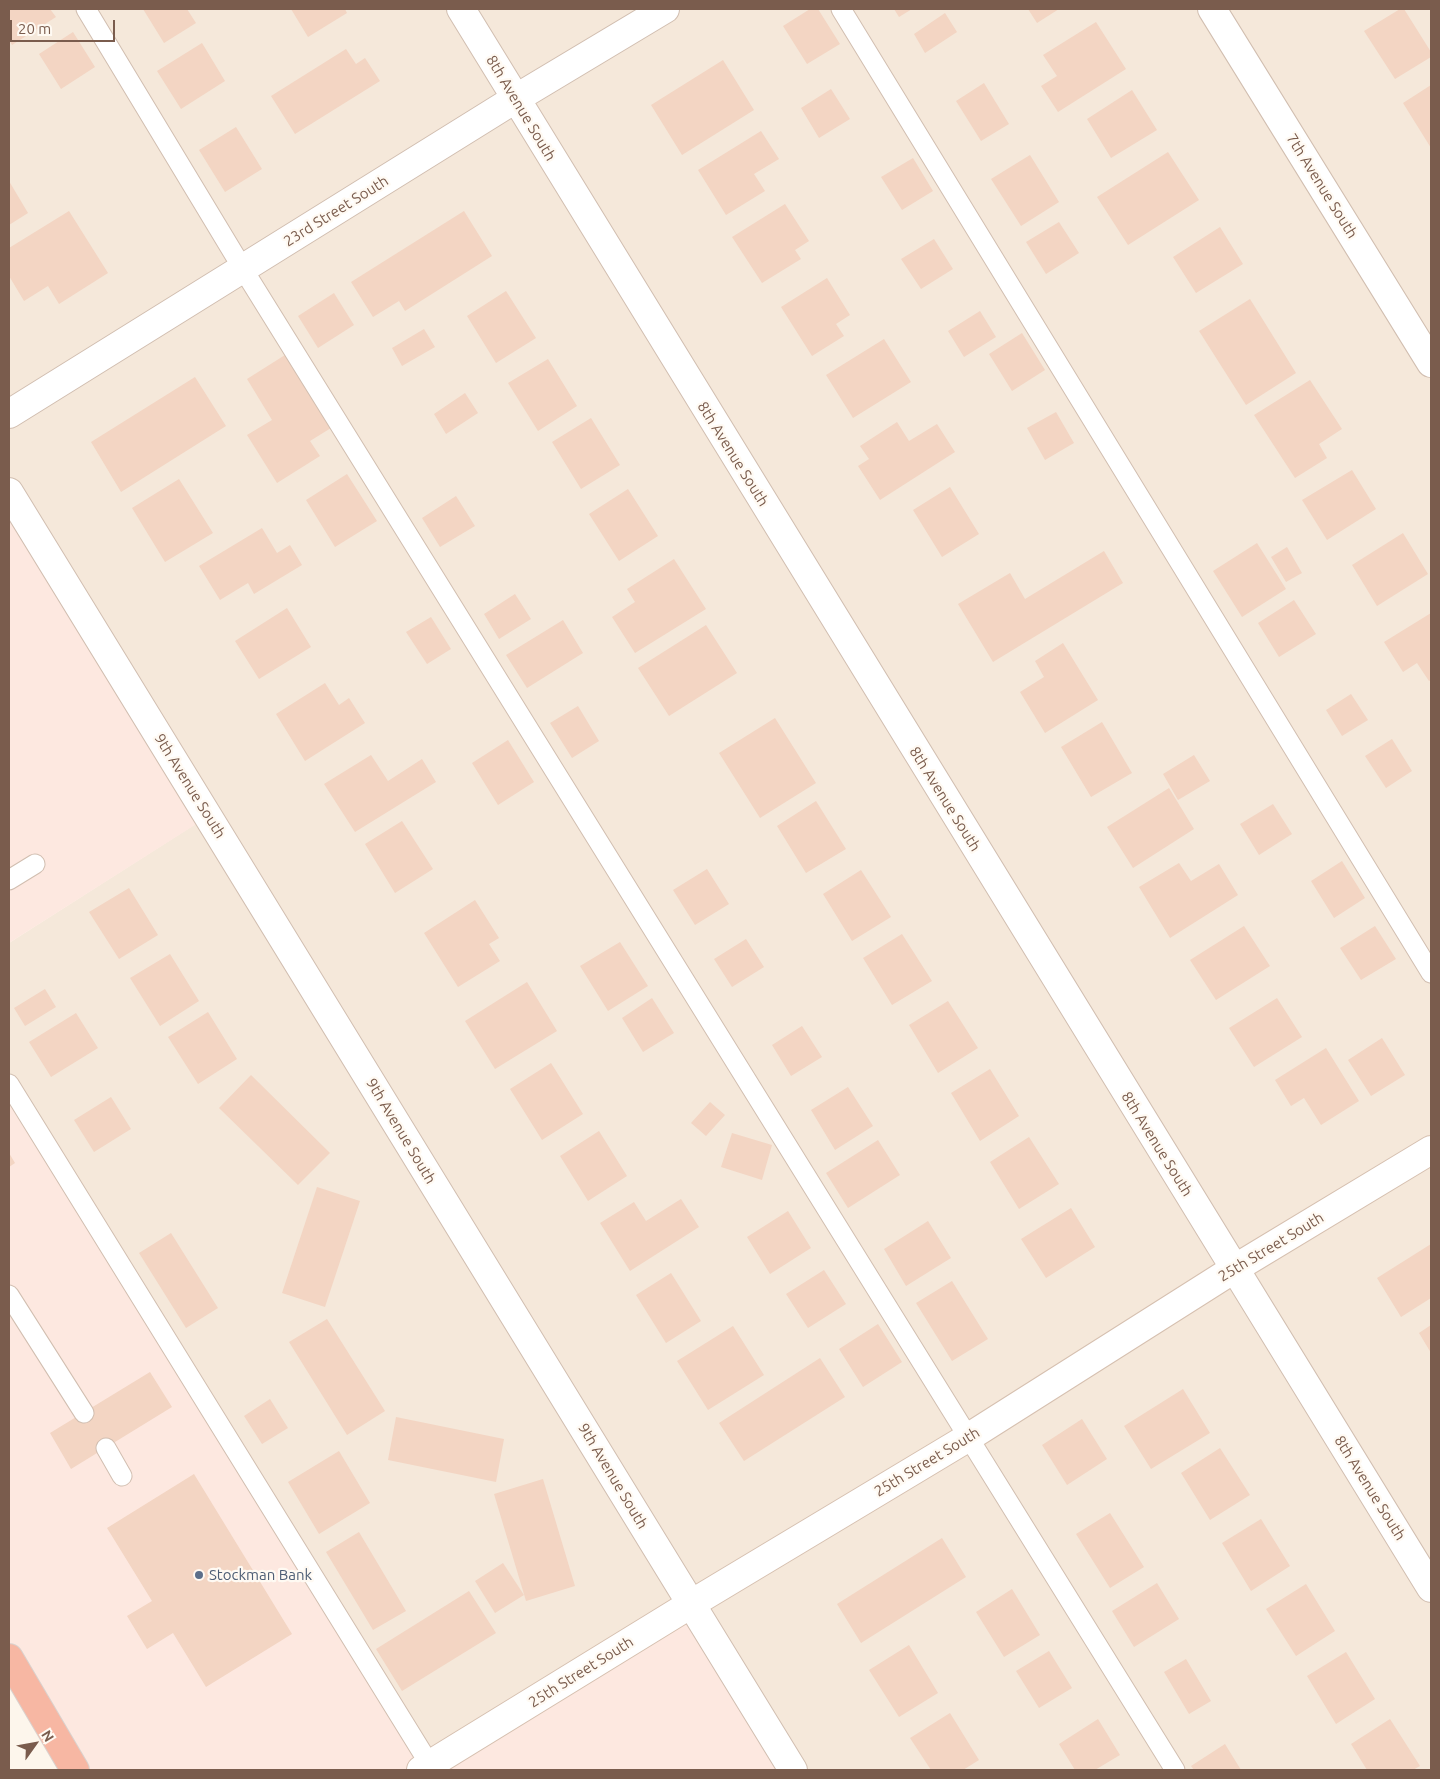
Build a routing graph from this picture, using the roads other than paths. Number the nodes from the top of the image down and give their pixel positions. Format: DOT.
graph roads {
  1 [pos="86,9"];
  2 [pos="461,9"];
  3 [pos="665,9"];
  4 [pos="841,9"];
  5 [pos="1212,9"];
  6 [pos="516,99"];
  7 [pos="243,269"];
  8 [pos="1431,363"];
  9 [pos="9,414"];
  10 [pos="9,492"];
  11 [pos="35,864"];
  12 [pos="9,880"];
  13 [pos="1431,973"];
  14 [pos="9,1084"];
  15 [pos="1431,1150"];
  16 [pos="1234,1269"];
  17 [pos="9,1295"];
  18 [pos="84,1413"];
  19 [pos="969,1437"];
  20 [pos="106,1448"];
  21 [pos="122,1476"];
  22 [pos="1431,1588"];
  23 [pos="691,1604"];
  24 [pos="9,1658"];
  25 [pos="425,1768"];
  26 [pos="75,1770"];
  27 [pos="793,1770"];
  28 [pos="1175,1770"];
  1 -- 7 [label="lane"];
  2 -- 6 [label="street, 8th Avenue South"];
  3 -- 6 [label="street, 23rd Street South"];
  4 -- 13 [label="lane"];
  5 -- 8 [label="street, 7th Avenue South"];
  6 -- 7 [label="street, 23rd Street South"];
  6 -- 16 [label="street, 8th Avenue South"];
  7 -- 9 [label="street, 23rd Street South"];
  7 -- 19 [label="lane"];
  10 -- 23 [label="street, 9th Avenue South"];
  11 -- 12 [label="lane"];
  14 -- 25 [label="lane"];
  15 -- 16 [label="street, 25th Street South"];
  16 -- 19 [label="street, 25th Street South"];
  16 -- 22 [label="street, 8th Avenue South"];
  17 -- 18 [label="lane"];
  19 -- 23 [label="street, 25th Street South"];
  19 -- 28 [label="lane"];
  20 -- 21 [label="lane"];
  23 -- 25 [label="street, 25th Street South"];
  23 -- 27 [label="street, 9th Avenue South"];
  24 -- 26 [label="highway"];
}
